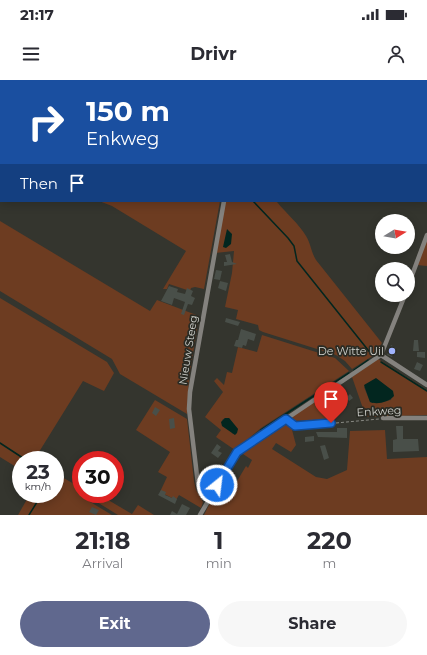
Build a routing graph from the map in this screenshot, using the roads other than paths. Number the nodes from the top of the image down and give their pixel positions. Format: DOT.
graph roads {
  1 [pos="224,202"];
  2 [pos="427,235"];
  3 [pos="415,267"];
  4 [pos="402,302"];
  5 [pos="381,355"];
  6 [pos="427,385"];
  7 [pos="383,418"];
  8 [pos="427,418"];
  9 [pos="286,419"];
  10 [pos="331,423"];
  11 [pos="210,498"];
  12 [pos="200,515"];
  1 -- 11 [label="street, Nieuw Steeg"];
  2 -- 3 [label="street"];
  4 -- 5 [label="street"];
  5 -- 6 [label="street"];
  5 -- 9 [label="street"];
  7 -- 8 [label="street, Enkweg"];
  9 -- 10 [label="street"];
  9 -- 11 [label="street"];
  11 -- 12 [label="street"];
}
